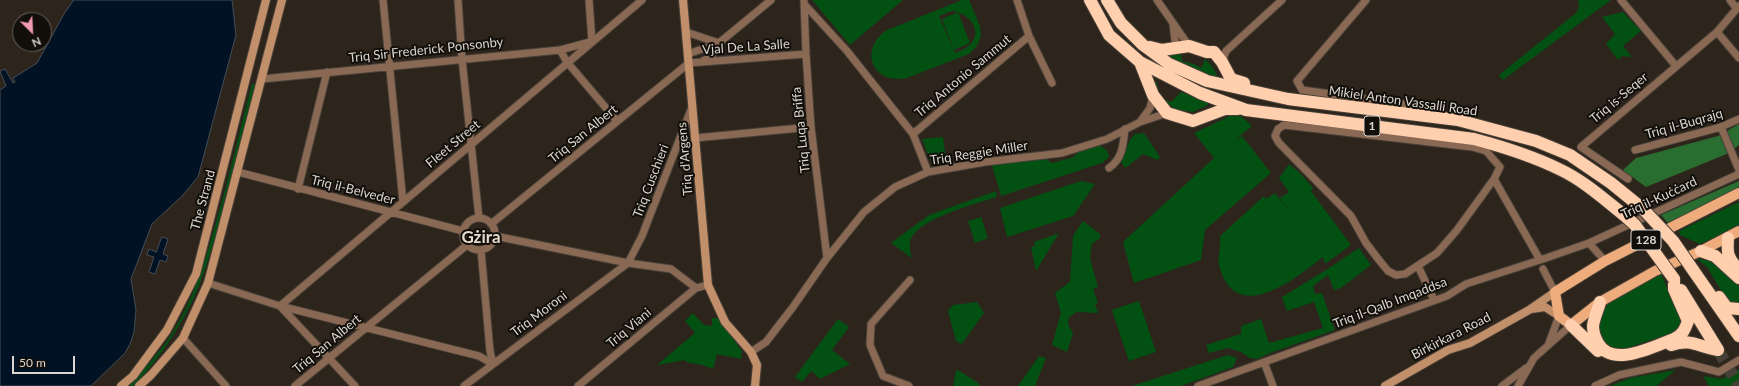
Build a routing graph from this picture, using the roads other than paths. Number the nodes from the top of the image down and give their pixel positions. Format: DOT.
graph roads {
  1 [pos="266,0"];
  2 [pos="282,0"];
  3 [pos="383,0"];
  4 [pos="458,0"];
  5 [pos="589,0"];
  6 [pos="642,0"];
  7 [pos="683,0"];
  8 [pos="771,0"];
  9 [pos="1017,0"];
  10 [pos="1090,0"];
  11 [pos="1107,0"];
  12 [pos="1157,0"];
  13 [pos="1282,0"];
  14 [pos="1366,0"];
  15 [pos="1621,0"];
  16 [pos="1730,0"];
  17 [pos="804,3"];
  18 [pos="1738,8"];
  19 [pos="1173,22"];
  20 [pos="686,32"];
  21 [pos="1717,32"];
  22 [pos="1030,36"];
  23 [pos="592,42"];
  24 [pos="719,43"];
  25 [pos="1143,45"];
  26 [pos="1188,46"];
  27 [pos="1176,49"];
  28 [pos="560,50"];
  29 [pos="688,54"];
  30 [pos="806,54"];
  31 [pos="1221,55"];
  32 [pos="1739,58"];
  33 [pos="462,59"];
  34 [pos="567,62"];
  35 [pos="699,62"];
  36 [pos="1140,62"];
  37 [pos="689,63"];
  38 [pos="1676,66"];
  39 [pos="388,67"];
  40 [pos="328,72"];
  41 [pos="262,79"];
  42 [pos="1052,83"];
  43 [pos="1153,95"];
  44 [pos="1288,99"];
  45 [pos="692,107"];
  46 [pos="1433,108"];
  47 [pos="1246,110"];
  48 [pos="1167,113"];
  49 [pos="1739,119"];
  50 [pos="617,121"];
  51 [pos="1140,122"];
  52 [pos="811,127"];
  53 [pos="1721,127"];
  54 [pos="1125,129"];
  55 [pos="913,134"];
  56 [pos="695,138"];
  57 [pos="1473,143"];
  58 [pos="471,145"];
  59 [pos="1635,150"];
  60 [pos="1109,168"];
  61 [pos="1739,170"];
  62 [pos="238,172"];
  63 [pos="928,172"];
  64 [pos="1739,174"];
  65 [pos="1494,179"];
  66 [pos="1628,179"];
  67 [pos="298,189"];
  68 [pos="1739,193"];
  69 [pos="403,202"];
  70 [pos="392,212"];
  71 [pos="478,218"];
  72 [pos="491,224"];
  73 [pos="463,231"];
  74 [pos="1739,231"];
  75 [pos="495,236"];
  76 [pos="1728,238"];
  77 [pos="1589,243"];
  78 [pos="467,245"];
  79 [pos="481,250"];
  80 [pos="1700,251"];
  81 [pos="827,258"];
  82 [pos="1540,260"];
  83 [pos="1605,262"];
  84 [pos="628,263"];
  85 [pos="1418,266"];
  86 [pos="1543,269"];
  87 [pos="1693,270"];
  88 [pos="1739,270"];
  89 [pos="1739,278"];
  90 [pos="1674,279"];
  91 [pos="910,280"];
  92 [pos="208,283"];
  93 [pos="708,285"];
  94 [pos="696,288"];
  95 [pos="1556,292"];
  96 [pos="1434,300"];
  97 [pos="1600,302"];
  98 [pos="280,306"];
  99 [pos="1739,309"];
  100 [pos="1529,310"];
  101 [pos="1559,316"];
  102 [pos="1739,322"];
  103 [pos="1571,325"];
  104 [pos="365,328"];
  105 [pos="1739,336"];
  106 [pos="183,338"];
  107 [pos="1549,344"];
  108 [pos="751,352"];
  109 [pos="329,358"];
  110 [pos="1739,360"];
  111 [pos="1264,362"];
  112 [pos="493,364"];
  113 [pos="1528,366"];
  114 [pos="121,386"];
  115 [pos="139,386"];
  116 [pos="226,386"];
  117 [pos="295,386"];
  118 [pos="355,386"];
  119 [pos="464,386"];
  120 [pos="578,386"];
  121 [pos="755,386"];
  122 [pos="909,386"];
  123 [pos="1198,386"];
  124 [pos="1273,386"];
  125 [pos="1385,386"];
  126 [pos="1502,386"];
  127 [pos="1518,386"];
  128 [pos="1595,386"];
  1 -- 114 [label="main road, The Strand"];
  2 -- 41 [label="main road, The Strand"];
  3 -- 39 [label="street"];
  4 -- 33 [label="street"];
  5 -- 23 [label="street"];
  6 -- 23 [label="street, Fleet Street"];
  7 -- 20 [label="main road, Triq d'Argens"];
  8 -- 24 [label="street"];
  9 -- 22 [label="street"];
  10 -- 36 [label="highway, 1"];
  11 -- 25 [label="highway, Mikiel Anton Vassalli Road / 1"];
  12 -- 19 [label="street"];
  13 -- 31 [label="street"];
  14 -- 46 [label="street"];
  15 -- 38 [label="street"];
  16 -- 18 [label="street"];
  17 -- 30 [label="street, Triq Luqa Briffa"];
  17 -- 55 [label="street"];
  18 -- 21 [label="street, Triq is-Seqer"];
  19 -- 26 [label="street"];
  19 -- 27 [label="street"];
  20 -- 24 [label="street"];
  20 -- 29 [label="main road, Triq d'Argens"];
  21 -- 32 [label="street"];
  21 -- 38 [label="street, Triq is-Seqer"];
  22 -- 42 [label="street"];
  22 -- 55 [label="street, Triq Antonio Sammut"];
  23 -- 28 [label="street, Triq Sir Frederick Ponsonby"];
  23 -- 34 [label="street, Fleet Street"];
  24 -- 29 [label="street"];
  24 -- 35 [label="street"];
  25 -- 27 [label="highway"];
  25 -- 44 [label="highway, Mikiel Anton Vassalli Road / 1"];
  26 -- 27 [label="highway"];
  26 -- 31 [label="highway"];
  28 -- 33 [label="street, Triq Sir Frederick Ponsonby"];
  28 -- 34 [label="street"];
  29 -- 37 [label="main road, Triq d'Argens"];
  30 -- 35 [label="street, Vjal De La Salle"];
  30 -- 52 [label="street, Triq Luqa Briffa"];
  31 -- 44 [label="highway, 1"];
  33 -- 39 [label="street, Triq Sir Frederick Ponsonby"];
  33 -- 58 [label="street"];
  34 -- 50 [label="street"];
  34 -- 58 [label="street, Fleet Street"];
  35 -- 37 [label="street, Vjal De La Salle"];
  36 -- 43 [label="highway, 1"];
  36 -- 47 [label="highway, 1"];
  37 -- 45 [label="main road, Triq d'Argens"];
  37 -- 50 [label="street, Triq San Albert"];
  38 -- 66 [label="street, Triq is-Seqer"];
  39 -- 40 [label="street, Triq Sir Frederick Ponsonby"];
  39 -- 69 [label="street"];
  40 -- 41 [label="street, Triq Sir Frederick Ponsonby"];
  40 -- 67 [label="street"];
  41 -- 62 [label="main road, The Strand"];
  43 -- 48 [label="highway, 1"];
  43 -- 51 [label="street"];
  44 -- 87 [label="highway, Mikiel Anton Vassalli Road / 1, bridge"];
  45 -- 56 [label="main road, Triq d'Argens"];
  45 -- 84 [label="street, Triq Cuschieri"];
  47 -- 48 [label="highway, 1"];
  47 -- 57 [label="highway, 1"];
  48 -- 51 [label="street, Triq Reggie Miller"];
  49 -- 53 [label="street, Triq il-Buqrajq"];
  50 -- 72 [label="street, Triq San Albert"];
  51 -- 54 [label="street, Triq Reggie Miller"];
  52 -- 56 [label="street"];
  52 -- 81 [label="street, Triq Luqa Briffa"];
  53 -- 59 [label="street, Triq il-Buqrajq"];
  53 -- 61 [label="street"];
  54 -- 60 [label="street"];
  54 -- 63 [label="street, Triq Reggie Miller"];
  55 -- 63 [label="street"];
  56 -- 93 [label="main road, Triq d'Argens"];
  57 -- 65 [label="street"];
  57 -- 85 [label="street"];
  57 -- 90 [label="highway, 1, bridge"];
  58 -- 69 [label="street, Fleet Street"];
  58 -- 71 [label="street"];
  62 -- 67 [label="street, Triq il-Belveder"];
  62 -- 92 [label="main road, The Strand"];
  63 -- 81 [label="street, Triq Reggie Miller"];
  64 -- 77 [label="street, Triq il-Kuċċard"];
  65 -- 82 [label="street"];
  65 -- 85 [label="street"];
  67 -- 70 [label="street, Triq il-Belveder"];
  68 -- 83 [label="main road, Birkirkara Road / 128"];
  69 -- 70 [label="street, Fleet Street"];
  70 -- 73 [label="street, Triq il-Belveder"];
  70 -- 98 [label="street, Fleet Street"];
  71 -- 72 [label="street"];
  71 -- 73 [label="street"];
  72 -- 75 [label="street"];
  73 -- 78 [label="street"];
  74 -- 76 [label="main road, 128"];
  75 -- 79 [label="street"];
  75 -- 84 [label="street"];
  76 -- 80 [label="main road, 128"];
  76 -- 88 [label="highway"];
  77 -- 82 [label="street, Triq il-Qalb Imqaddsa"];
  77 -- 83 [label="street"];
  78 -- 79 [label="street"];
  78 -- 104 [label="street, Triq San Albert"];
  79 -- 112 [label="street"];
  80 -- 89 [label="highway"];
  80 -- 97 [label="main road, 128"];
  81 -- 108 [label="street, Triq Reggie Miller"];
  82 -- 96 [label="street, Triq il-Qalb Imqaddsa"];
  83 -- 95 [label="main road, Birkirkara Road / 128"];
  84 -- 94 [label="street"];
  84 -- 112 [label="street, Triq Moroni"];
  85 -- 96 [label="street"];
  86 -- 95 [label="street"];
  87 -- 99 [label="highway"];
  87 -- 105 [label="highway, Mikiel Anton Vassalli Road"];
  90 -- 97 [label="highway"];
  90 -- 103 [label="highway"];
  91 -- 122 [label="street"];
  92 -- 98 [label="street"];
  92 -- 106 [label="main road, The Strand"];
  93 -- 94 [label="street"];
  93 -- 108 [label="main road, Triq d'Argens"];
  94 -- 120 [label="street, Triq Viani"];
  95 -- 100 [label="main road, Birkirkara Road / 128"];
  95 -- 101 [label="main road"];
  96 -- 111 [label="street, Triq il-Qalb Imqaddsa"];
  97 -- 103 [label="main road, 128"];
  98 -- 104 [label="street"];
  98 -- 109 [label="street"];
  100 -- 101 [label="main road, Birkirkara Road"];
  100 -- 125 [label="main road, Birkirkara Road / 128"];
  101 -- 103 [label="main road, Birkirkara Road"];
  101 -- 107 [label="street"];
  102 -- 105 [label="highway"];
  103 -- 107 [label="street"];
  104 -- 109 [label="street, Triq San Albert"];
  104 -- 112 [label="street"];
  106 -- 115 [label="main road, The Strand"];
  106 -- 116 [label="street"];
  107 -- 113 [label="street"];
  108 -- 121 [label="main road"];
  109 -- 117 [label="street, Triq San Albert"];
  109 -- 118 [label="street"];
  110 -- 128 [label="street"];
  111 -- 123 [label="street, Triq il-Qalb Imqaddsa"];
  111 -- 124 [label="street"];
  112 -- 119 [label="street, Triq Moroni"];
  113 -- 126 [label="street"];
  113 -- 127 [label="street"];
}
